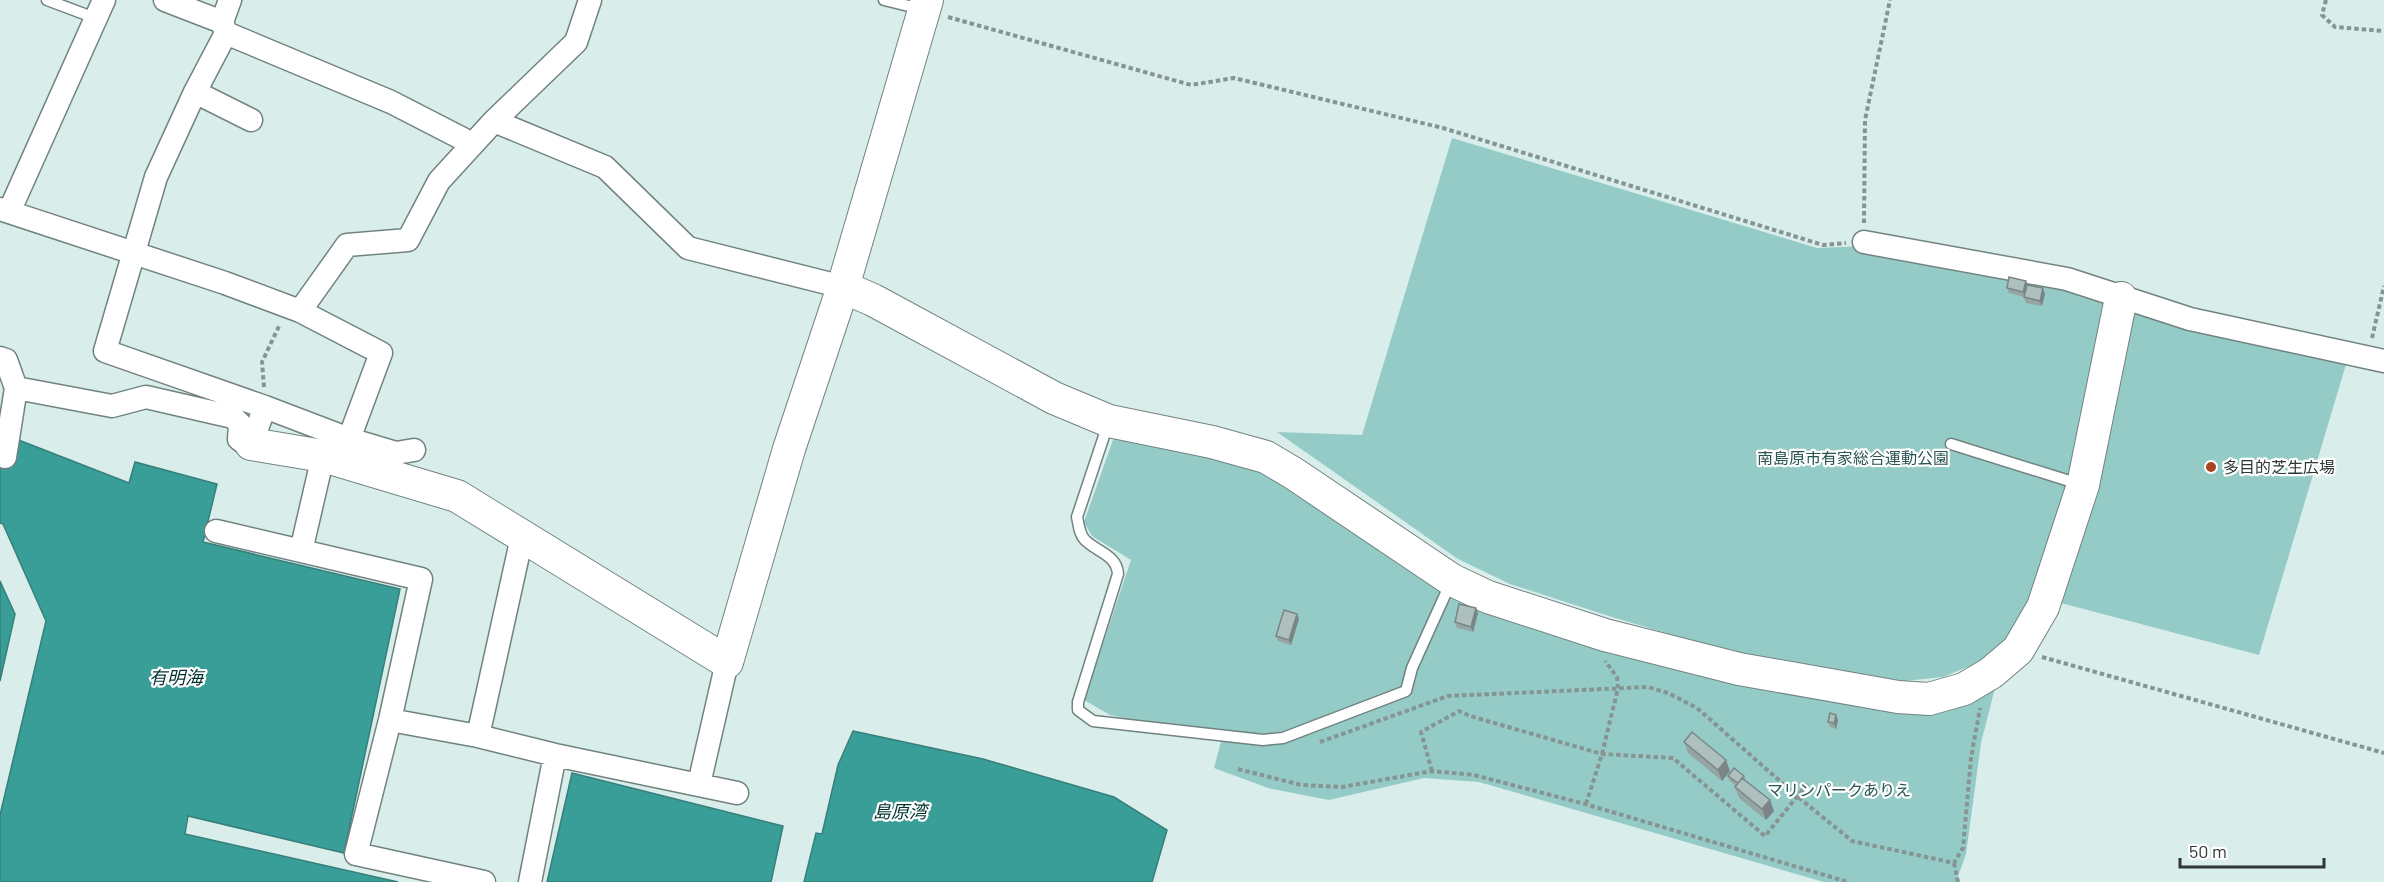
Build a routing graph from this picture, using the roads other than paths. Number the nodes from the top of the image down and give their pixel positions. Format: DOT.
graph roads {
  1 [pos="47,0"];
  2 [pos="165,0"];
  3 [pos="230,0"];
  4 [pos="590,0"];
  5 [pos="884,0"];
  6 [pos="925,5"];
  7 [pos="99,9"];
  8 [pos="224,27"];
  9 [pos="195,92"];
  10 [pos="251,120"];
  11 [pos="494,121"];
  12 [pos="470,147"];
  13 [pos="4,210"];
  14 [pos="1864,242"];
  15 [pos="133,253"];
  16 [pos="843,287"];
  17 [pos="2121,298"];
  18 [pos="294,309"];
  19 [pos="0,358"];
  20 [pos="2376,359"];
  21 [pos="16,388"];
  22 [pos="265,407"];
  23 [pos="1109,421"];
  24 [pos="349,439"];
  25 [pos="251,444"];
  26 [pos="1951,444"];
  27 [pos="414,450"];
  28 [pos="322,456"];
  29 [pos="5,457"];
  30 [pos="2083,485"];
  31 [pos="216,531"];
  32 [pos="522,537"];
  33 [pos="301,551"];
  34 [pos="1452,580"];
  35 [pos="727,662"];
  36 [pos="390,720"];
  37 [pos="478,736"];
  38 [pos="555,755"];
  39 [pos="699,784"];
  40 [pos="737,793"];
  41 [pos="484,882"];
  42 [pos="531,882"];
  1 -- 7 [label="lane"];
  2 -- 8 [label="street"];
  3 -- 8 [label="street"];
  4 -- 11 [label="street"];
  5 -- 6 [label="lane"];
  6 -- 16 [label="street"];
  7 -- 13 [label="street"];
  8 -- 9 [label="street"];
  8 -- 12 [label="street"];
  9 -- 10 [label="street"];
  9 -- 15 [label="street"];
  11 -- 12 [label="street"];
  11 -- 16 [label="street"];
  12 -- 18 [label="street"];
  13 -- 15 [label="street"];
  14 -- 17 [label="street"];
  15 -- 18 [label="street"];
  15 -- 22 [label="street"];
  16 -- 23 [label="street"];
  16 -- 35 [label="street"];
  17 -- 20 [label="street"];
  17 -- 30 [label="street"];
  18 -- 24 [label="street"];
  19 -- 21 [label="street"];
  21 -- 25 [label="street"];
  21 -- 29 [label="street"];
  22 -- 24 [label="street"];
  22 -- 25 [label="street"];
  23 -- 34 [label="street"];
  23 -- 34 [label="lane"];
  24 -- 27 [label="street"];
  25 -- 28 [label="street"];
  26 -- 30 [label="lane"];
  28 -- 32 [label="street"];
  28 -- 33 [label="street"];
  30 -- 34 [label="street"];
  31 -- 33 [label="street"];
  32 -- 35 [label="street"];
  32 -- 37 [label="street"];
  33 -- 36 [label="street"];
  35 -- 39 [label="street"];
  36 -- 37 [label="street"];
  36 -- 41 [label="street"];
  37 -- 38 [label="street"];
  38 -- 39 [label="street"];
  38 -- 42 [label="street"];
  39 -- 40 [label="street"];
}
